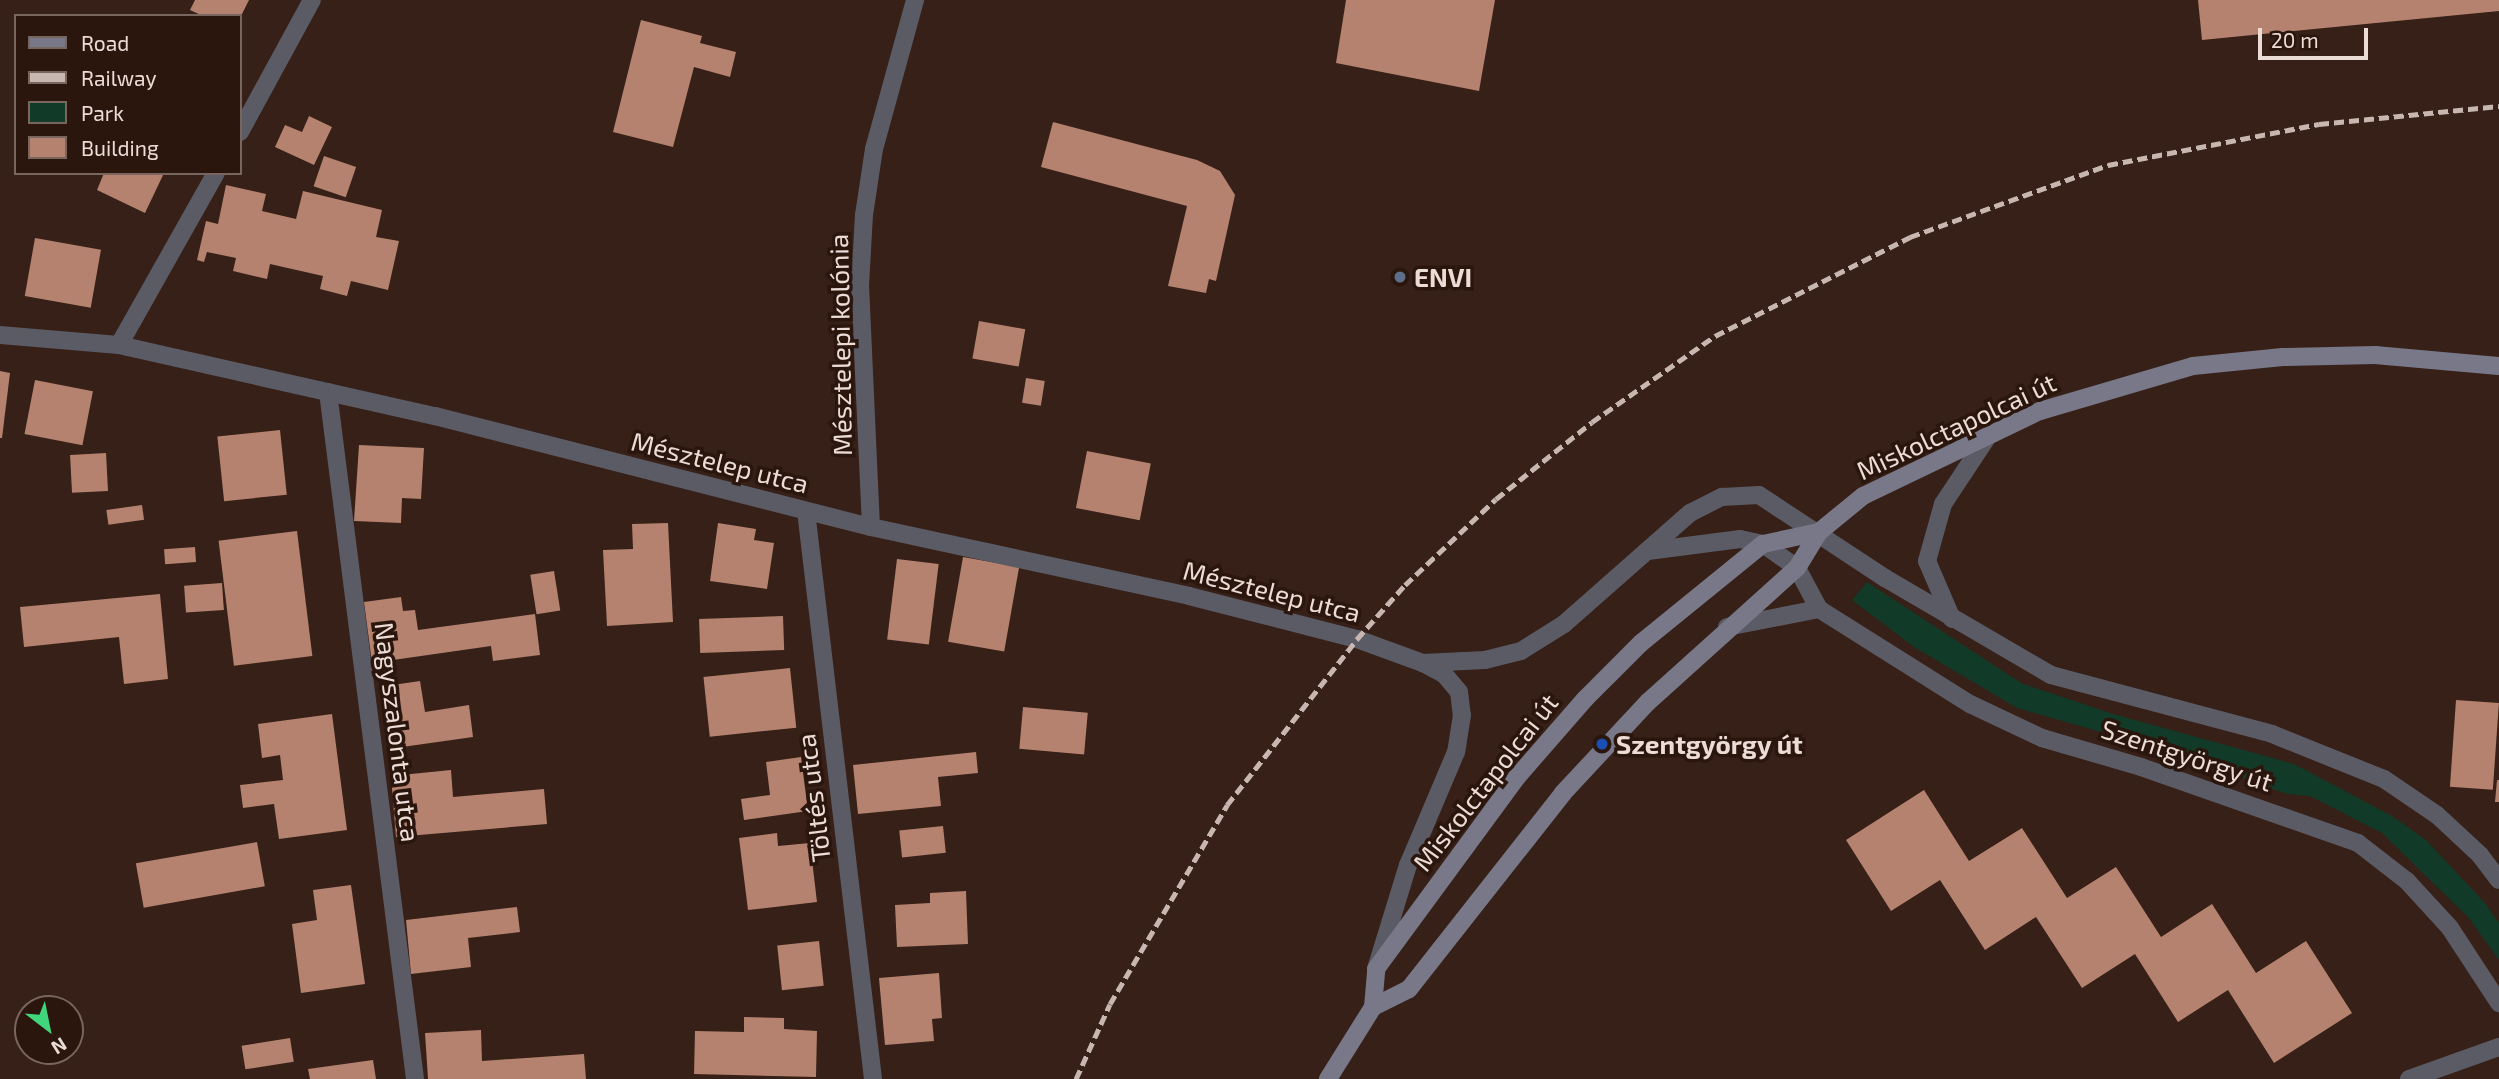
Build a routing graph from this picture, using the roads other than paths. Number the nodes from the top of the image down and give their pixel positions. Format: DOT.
graph roads {
  1 [pos="312,0"];
  2 [pos="915,0"];
  3 [pos="242,128"];
  4 [pos="215,175"];
  5 [pos="0,335"];
  6 [pos="119,345"];
  7 [pos="2499,366"];
  8 [pos="328,392"];
  9 [pos="1986,439"];
  10 [pos="806,511"];
  11 [pos="872,527"];
  12 [pos="1819,532"];
  13 [pos="1763,544"];
  14 [pos="1648,551"];
  15 [pos="1797,568"];
  16 [pos="1819,609"];
  17 [pos="1952,619"];
  18 [pos="1726,628"];
  19 [pos="1423,663"];
  20 [pos="2499,880"];
  21 [pos="1376,968"];
  22 [pos="2499,1003"];
  23 [pos="1373,1007"];
  24 [pos="2499,1046"];
  25 [pos="415,1079"];
  26 [pos="873,1079"];
  27 [pos="1328,1079"];
  28 [pos="2409,1079"];
  1 -- 3 [label="street"];
  2 -- 11 [label="street, Mésztelepi kolónia"];
  4 -- 6 [label="street"];
  5 -- 6 [label="street, Mésztelep utca"];
  6 -- 8 [label="street, Mésztelep utca"];
  7 -- 9 [label="street, Miskolctapolcai út"];
  8 -- 10 [label="street, Mésztelep utca"];
  8 -- 25 [label="street, Nagyszalonta utca"];
  9 -- 12 [label="street, Miskolctapolcai út"];
  9 -- 17 [label="street"];
  10 -- 11 [label="street, Mésztelep utca"];
  10 -- 26 [label="street, Töltés utca"];
  11 -- 19 [label="street, Mésztelep utca"];
  12 -- 13 [label="street, Miskolctapolcai út"];
  12 -- 14 [label="street, Mésztelep utca"];
  12 -- 15 [label="street, Miskolctapolcai út"];
  12 -- 17 [label="street, Szentgyörgy út"];
  13 -- 14 [label="street"];
  13 -- 15 [label="street, Szentgyörgy út"];
  13 -- 21 [label="street, Miskolctapolcai út"];
  14 -- 19 [label="street, Mésztelep utca"];
  15 -- 16 [label="street, Szentgyörgy út"];
  15 -- 18 [label="street, Miskolctapolcai út"];
  16 -- 18 [label="street"];
  16 -- 22 [label="street, Szentgyörgy út"];
  17 -- 20 [label="street, Szentgyörgy út"];
  18 -- 23 [label="street, Miskolctapolcai út"];
  19 -- 21 [label="street, Mésztelep utca"];
  21 -- 23 [label="street"];
  23 -- 27 [label="street"];
  24 -- 28 [label="street"];
}
